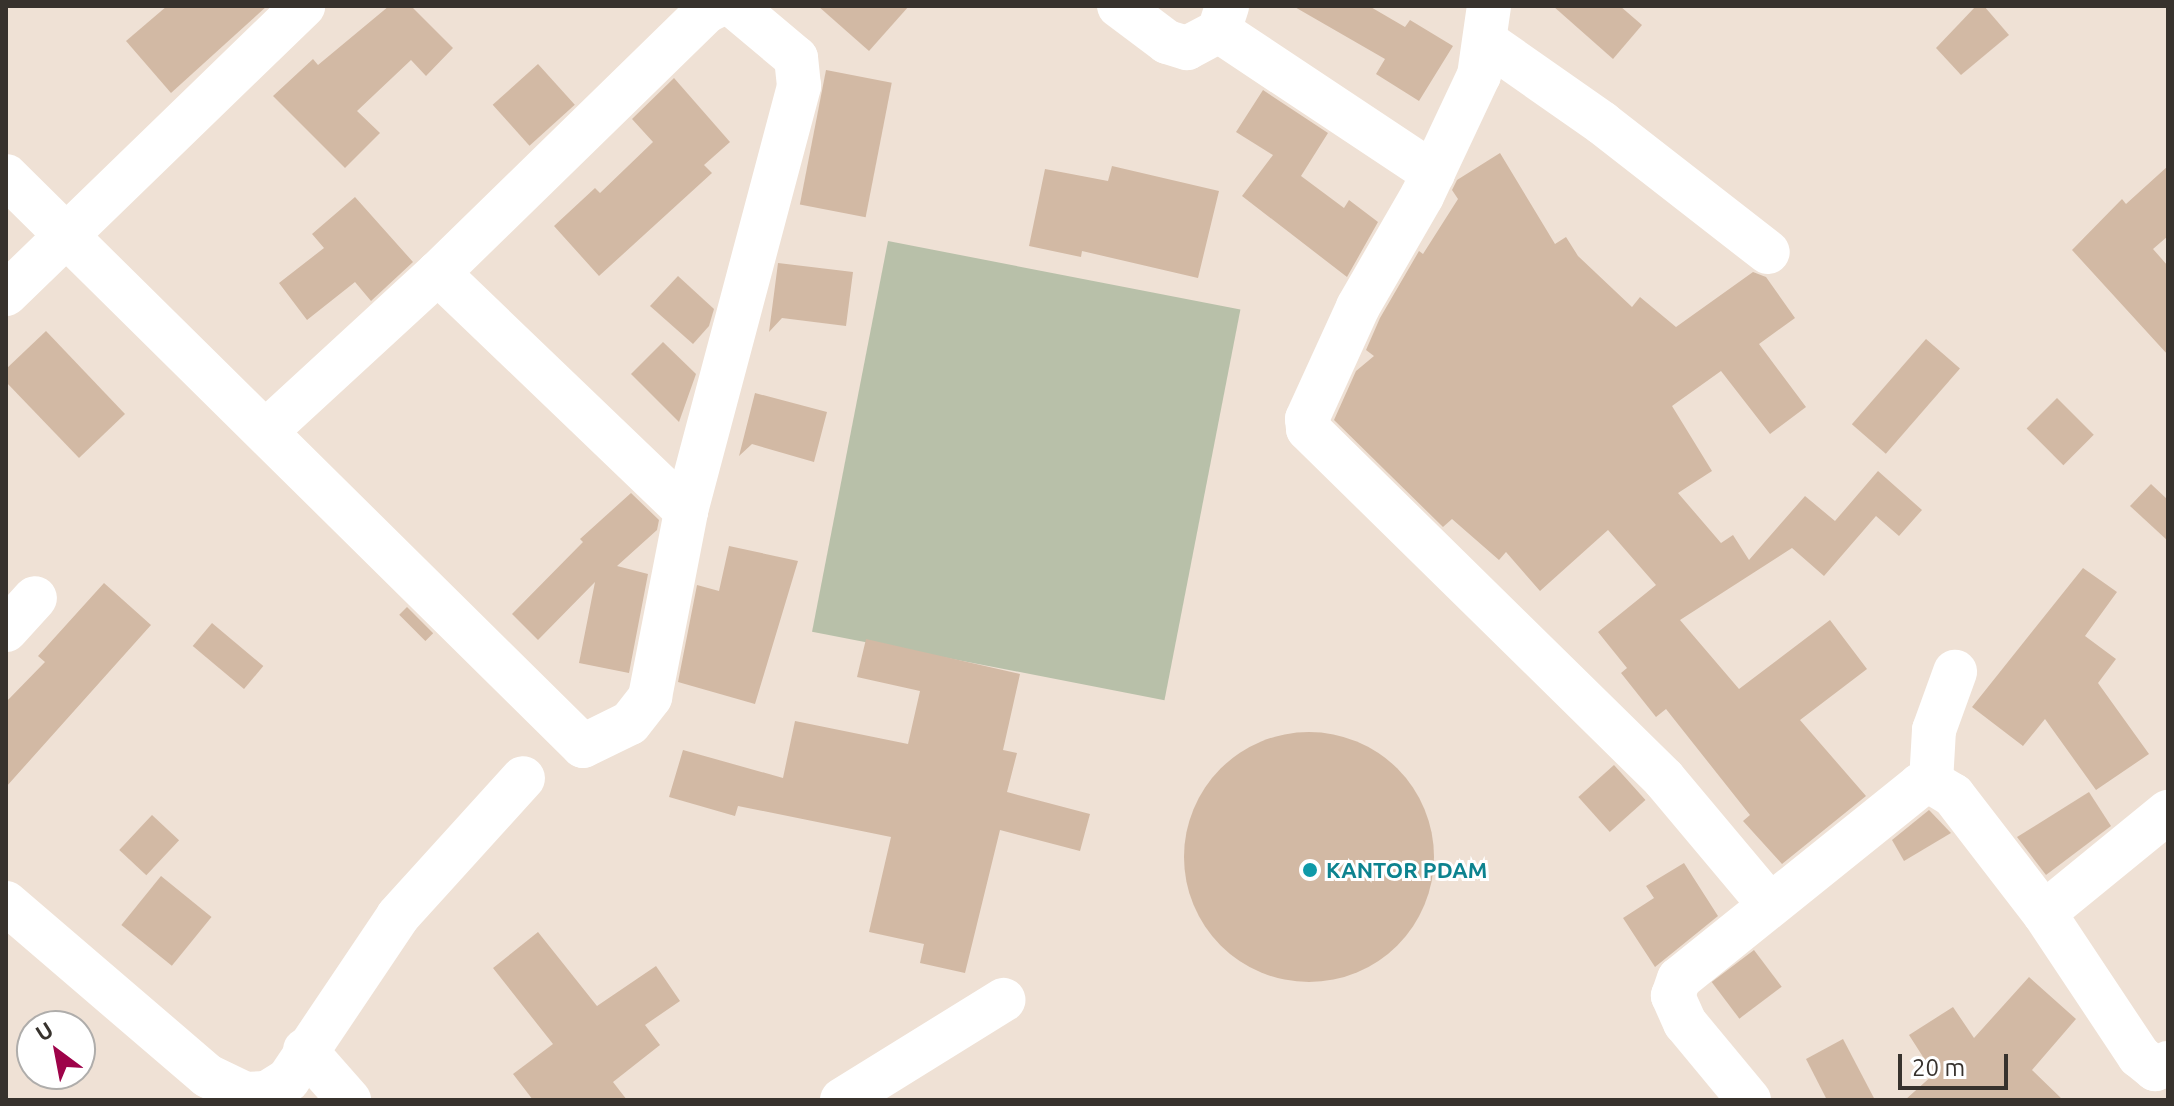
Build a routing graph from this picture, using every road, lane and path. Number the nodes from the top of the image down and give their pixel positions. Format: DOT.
graph roads {
  1 [pos="303,6"];
  2 [pos="717,6"];
  3 [pos="734,6"];
  4 [pos="1119,6"];
  5 [pos="1223,18"];
  6 [pos="1487,24"];
  7 [pos="1433,173"];
  8 [pos="6,176"];
  9 [pos="66,238"];
  10 [pos="1768,252"];
  11 [pos="438,273"];
  12 [pos="6,294"];
  13 [pos="266,431"];
  14 [pos="686,511"];
  15 [pos="35,598"];
  16 [pos="6,630"];
  17 [pos="1955,672"];
  18 [pos="523,778"];
  19 [pos="1931,782"];
  20 [pos="2168,812"];
  21 [pos="6,903"];
  22 [pos="1769,904"];
  23 [pos="2044,913"];
  24 [pos="1003,1000"];
  25 [pos="305,1050"];
  26 [pos="2168,1063"];
  27 [pos="349,1100"];
  28 [pos="842,1100"];
  29 [pos="1749,1100"];
  1 -- 9 [label="street"];
  2 -- 11 [label="street"];
  3 -- 14 [label="street"];
  4 -- 5 [label="street"];
  5 -- 7 [label="street"];
  6 -- 7 [label="street"];
  6 -- 10 [label="street"];
  7 -- 22 [label="street"];
  8 -- 9 [label="street"];
  9 -- 12 [label="street"];
  9 -- 13 [label="street"];
  11 -- 13 [label="street"];
  11 -- 14 [label="street"];
  13 -- 14 [label="street"];
  15 -- 16 [label="street"];
  17 -- 19 [label="street"];
  18 -- 25 [label="street"];
  19 -- 22 [label="street"];
  19 -- 23 [label="street"];
  20 -- 23 [label="street"];
  21 -- 25 [label="street"];
  22 -- 29 [label="street"];
  23 -- 26 [label="street"];
  24 -- 28 [label="street"];
  25 -- 27 [label="street"];
}
